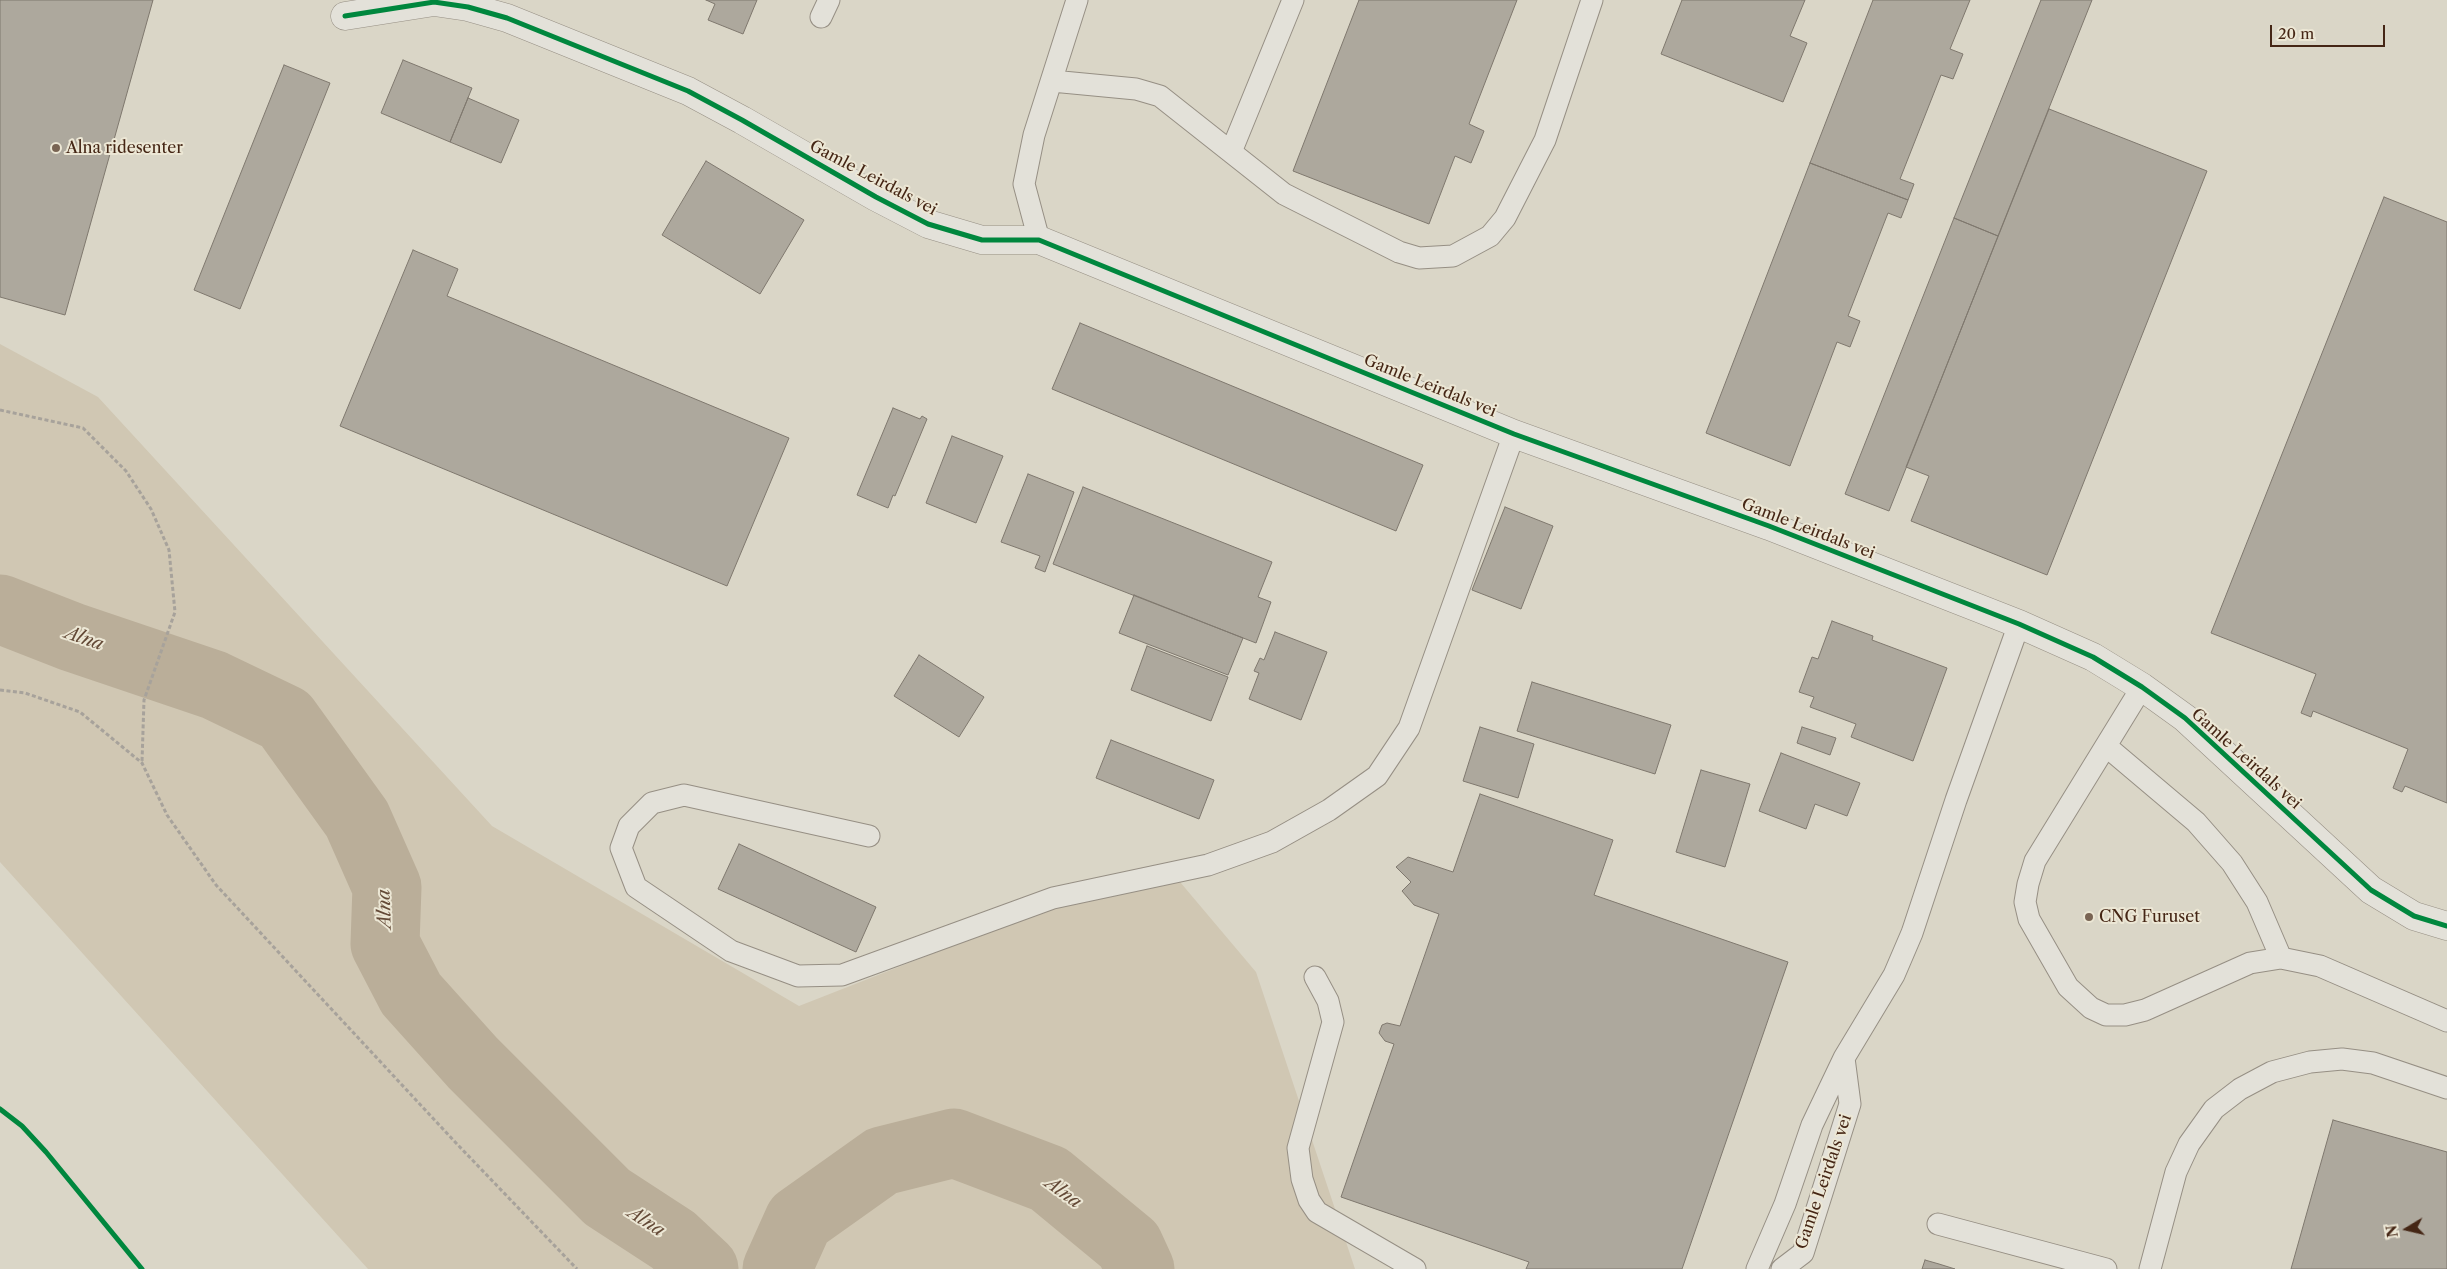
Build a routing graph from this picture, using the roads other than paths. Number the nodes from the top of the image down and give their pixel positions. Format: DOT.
graph roads {
  1 [pos="1077,0"];
  2 [pos="1293,0"];
  3 [pos="1592,0"];
  4 [pos="345,16"];
  5 [pos="1052,81"];
  6 [pos="1231,152"];
  7 [pos="1039,240"];
  8 [pos="1514,434"];
  9 [pos="2019,624"];
  10 [pos="2142,687"];
  11 [pos="2106,746"];
  12 [pos="869,836"];
  13 [pos="2447,926"];
  14 [pos="2281,958"];
  15 [pos="1315,977"];
  16 [pos="2447,1021"];
  17 [pos="1844,1058"];
  18 [pos="2447,1088"];
  19 [pos="1938,1224"];
  20 [pos="1414,1269"];
  21 [pos="1757,1269"];
  22 [pos="1782,1269"];
  23 [pos="2106,1269"];
  24 [pos="2150,1269"];
  1 -- 5 [label="lane"];
  2 -- 6 [label="lane"];
  3 -- 6 [label="lane"];
  4 -- 7 [label="street, Gamle Leirdals vei"];
  5 -- 6 [label="lane"];
  5 -- 7 [label="lane"];
  7 -- 8 [label="street, Gamle Leirdals vei"];
  8 -- 9 [label="street, Gamle Leirdals vei"];
  8 -- 12 [label="lane"];
  9 -- 10 [label="street, Gamle Leirdals vei"];
  9 -- 17 [label="lane, Gamle Leirdals vei"];
  10 -- 11 [label="lane"];
  10 -- 13 [label="street, Gamle Leirdals vei"];
  11 -- 14 [label="lane"];
  11 -- 14 [label="lane"];
  14 -- 16 [label="lane"];
  15 -- 20 [label="lane"];
  17 -- 21 [label="lane, Gamle Leirdals vei"];
  17 -- 22 [label="lane, Gamle Leirdals vei"];
  18 -- 24 [label="lane"];
  19 -- 23 [label="lane"];
}
